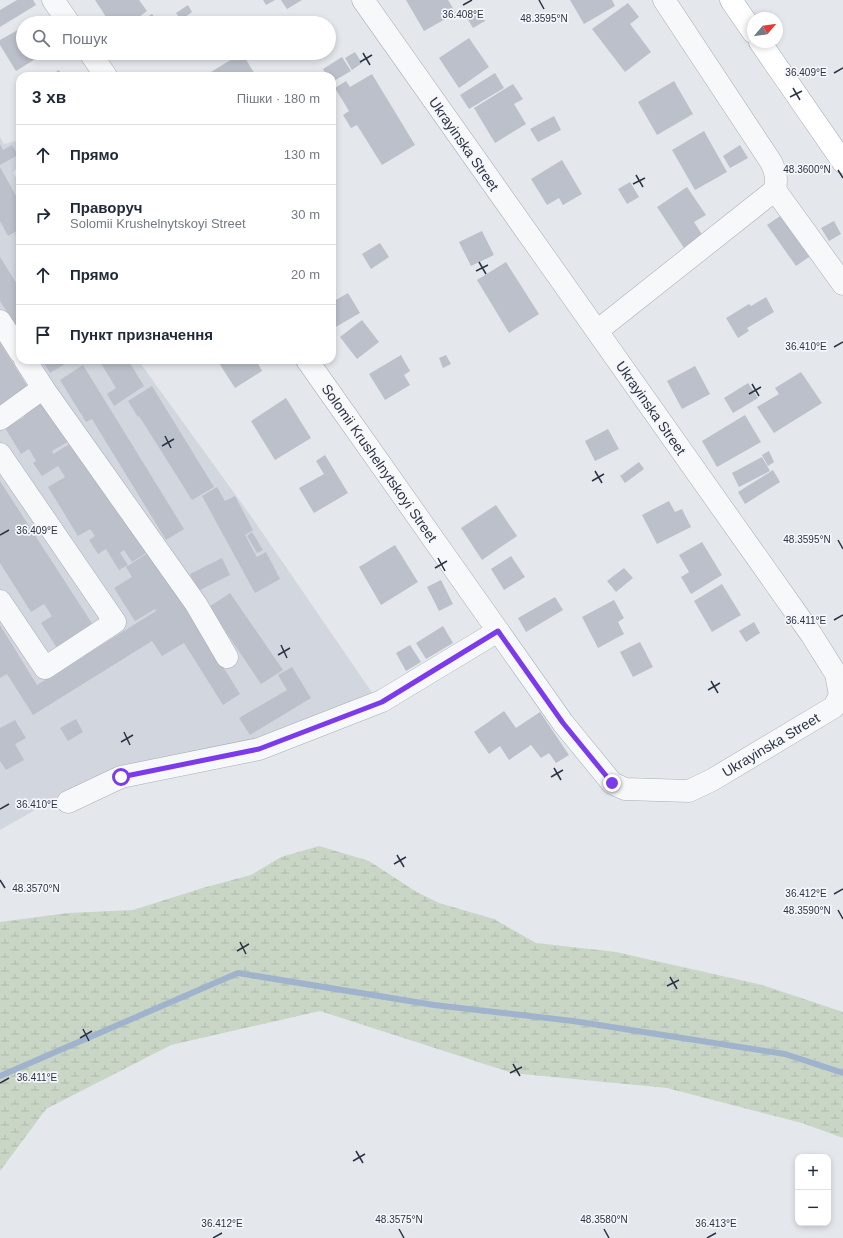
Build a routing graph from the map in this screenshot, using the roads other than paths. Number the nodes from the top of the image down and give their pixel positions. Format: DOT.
graph roads {
  1 [pos="52,0"];
  2 [pos="363,0"];
  3 [pos="664,0"];
  4 [pos="731,0"];
  5 [pos="64,16"];
  6 [pos="747,23"];
  7 [pos="764,48"];
  8 [pos="95,60"];
  9 [pos="103,72"];
  10 [pos="843,162"];
  11 [pos="775,190"];
  12 [pos="843,284"];
  13 [pos="0,321"];
  14 [pos="597,332"];
  15 [pos="16,346"];
  16 [pos="28,364"];
  17 [pos="310,364"];
  18 [pos="43,388"];
  19 [pos="0,419"];
  20 [pos="0,454"];
  21 [pos="0,601"];
  22 [pos="498,631"];
  23 [pos="227,657"];
  24 [pos="563,723"];
  25 [pos="68,802"];
  1 -- 5 [label="street"];
  2 -- 14 [label="street, Ukrayinska Street"];
  3 -- 11 [label="street"];
  4 -- 6 [label="main road"];
  7 -- 10 [label="main road"];
  8 -- 9 [label="street"];
  11 -- 12 [label="street"];
  11 -- 14 [label="street"];
  13 -- 15 [label="street"];
  14 -- 24 [label="street, Ukrayinska Street"];
  16 -- 18 [label="street"];
  17 -- 22 [label="street, Solomii Krushelnytskoyi Street"];
  18 -- 19 [label="street"];
  18 -- 23 [label="street"];
  20 -- 21 [label="street"];
  22 -- 24 [label="street, Solomii Krushelnytskoyi Street"];
  22 -- 25 [label="street"];
}
